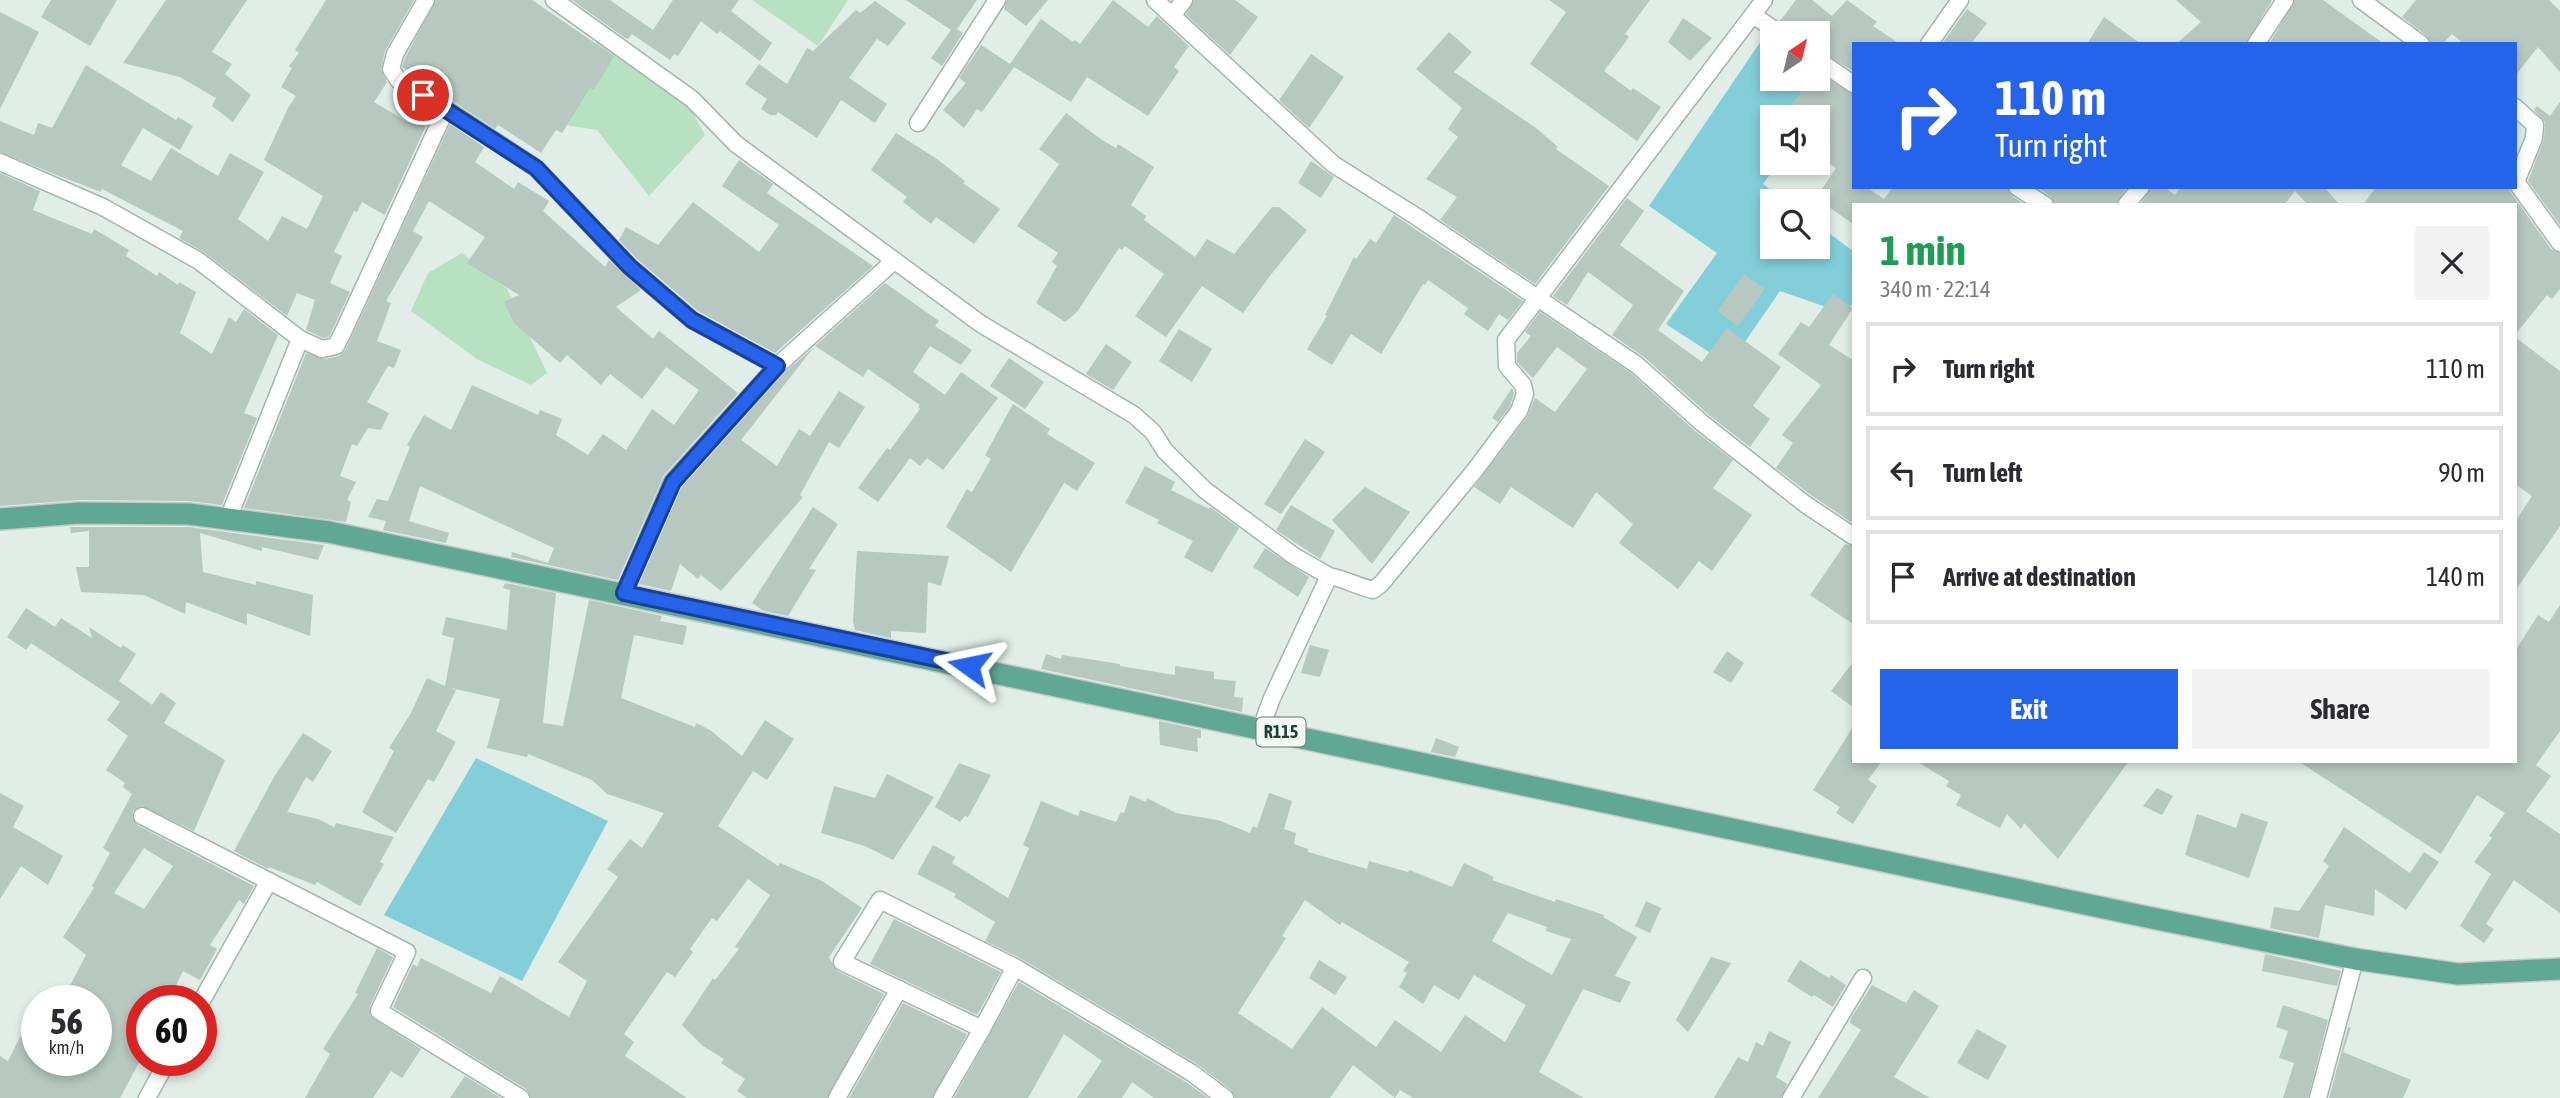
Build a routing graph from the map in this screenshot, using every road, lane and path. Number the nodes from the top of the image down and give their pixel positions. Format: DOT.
graph roads {
  1 [pos="426,0"];
  2 [pos="554,0"];
  3 [pos="997,0"];
  4 [pos="1155,0"];
  5 [pos="1184,0"];
  6 [pos="1764,0"];
  7 [pos="1960,0"];
  8 [pos="2285,0"];
  9 [pos="2361,0"];
  10 [pos="1752,15"];
  11 [pos="1172,16"];
  12 [pos="1761,21"];
  13 [pos="1930,42"];
  14 [pos="2257,42"];
  15 [pos="2418,42"];
  16 [pos="1830,68"];
  17 [pos="1852,83"];
  18 [pos="2517,109"];
  19 [pos="446,110"];
  20 [pos="918,122"];
  21 [pos="0,162"];
  22 [pos="2517,180"];
  23 [pos="2517,183"];
  24 [pos="2020,189"];
  25 [pos="2139,189"];
  26 [pos="2042,203"];
  27 [pos="2128,203"];
  28 [pos="2560,243"];
  29 [pos="894,261"];
  30 [pos="1538,300"];
  31 [pos="300,339"];
  32 [pos="777,366"];
  33 [pos="0,519"];
  34 [pos="228,519"];
  35 [pos="1852,535"];
  36 [pos="1329,576"];
  37 [pos="624,593"];
  38 [pos="1261,728"];
  39 [pos="142,816"];
  40 [pos="269,881"];
  41 [pos="2355,959"];
  42 [pos="1015,967"];
  43 [pos="2560,969"];
  44 [pos="1863,978"];
  45 [pos="211,985"];
  46 [pos="899,989"];
  47 [pos="982,1029"];
  48 [pos="159,1076"];
  49 [pos="147,1098"];
  50 [pos="521,1098"];
  51 [pos="836,1098"];
  52 [pos="942,1098"];
  53 [pos="1225,1098"];
  54 [pos="1791,1098"];
  55 [pos="2318,1098"];
  1 -- 19 [label="street"];
  2 -- 29 [label="street"];
  3 -- 20 [label="street"];
  4 -- 11 [label="street"];
  5 -- 11 [label="street"];
  6 -- 10 [label="street"];
  7 -- 13 [label="street"];
  8 -- 14 [label="street"];
  9 -- 15 [label="street"];
  10 -- 12 [label="street"];
  10 -- 30 [label="street"];
  11 -- 30 [label="street"];
  16 -- 17 [label="street"];
  18 -- 22 [label="street"];
  19 -- 31 [label="street"];
  19 -- 32 [label="street"];
  21 -- 31 [label="street"];
  23 -- 28 [label="street"];
  24 -- 26 [label="street"];
  25 -- 27 [label="street"];
  29 -- 32 [label="street"];
  29 -- 36 [label="street"];
  30 -- 35 [label="street"];
  30 -- 36 [label="street"];
  31 -- 34 [label="street"];
  32 -- 37 [label="street"];
  33 -- 34 [label="main road, R115"];
  34 -- 37 [label="main road, R115"];
  36 -- 38 [label="street"];
  37 -- 38 [label="main road, R115"];
  38 -- 41 [label="main road, R115"];
  39 -- 40 [label="street"];
  40 -- 45 [label="street"];
  40 -- 50 [label="street"];
  41 -- 43 [label="main road, R115"];
  41 -- 55 [label="street"];
  42 -- 46 [label="street"];
  42 -- 47 [label="street"];
  42 -- 53 [label="street"];
  44 -- 54 [label="street"];
  46 -- 47 [label="street"];
  46 -- 51 [label="street"];
  47 -- 52 [label="street"];
  48 -- 49 [label="street"];
}
